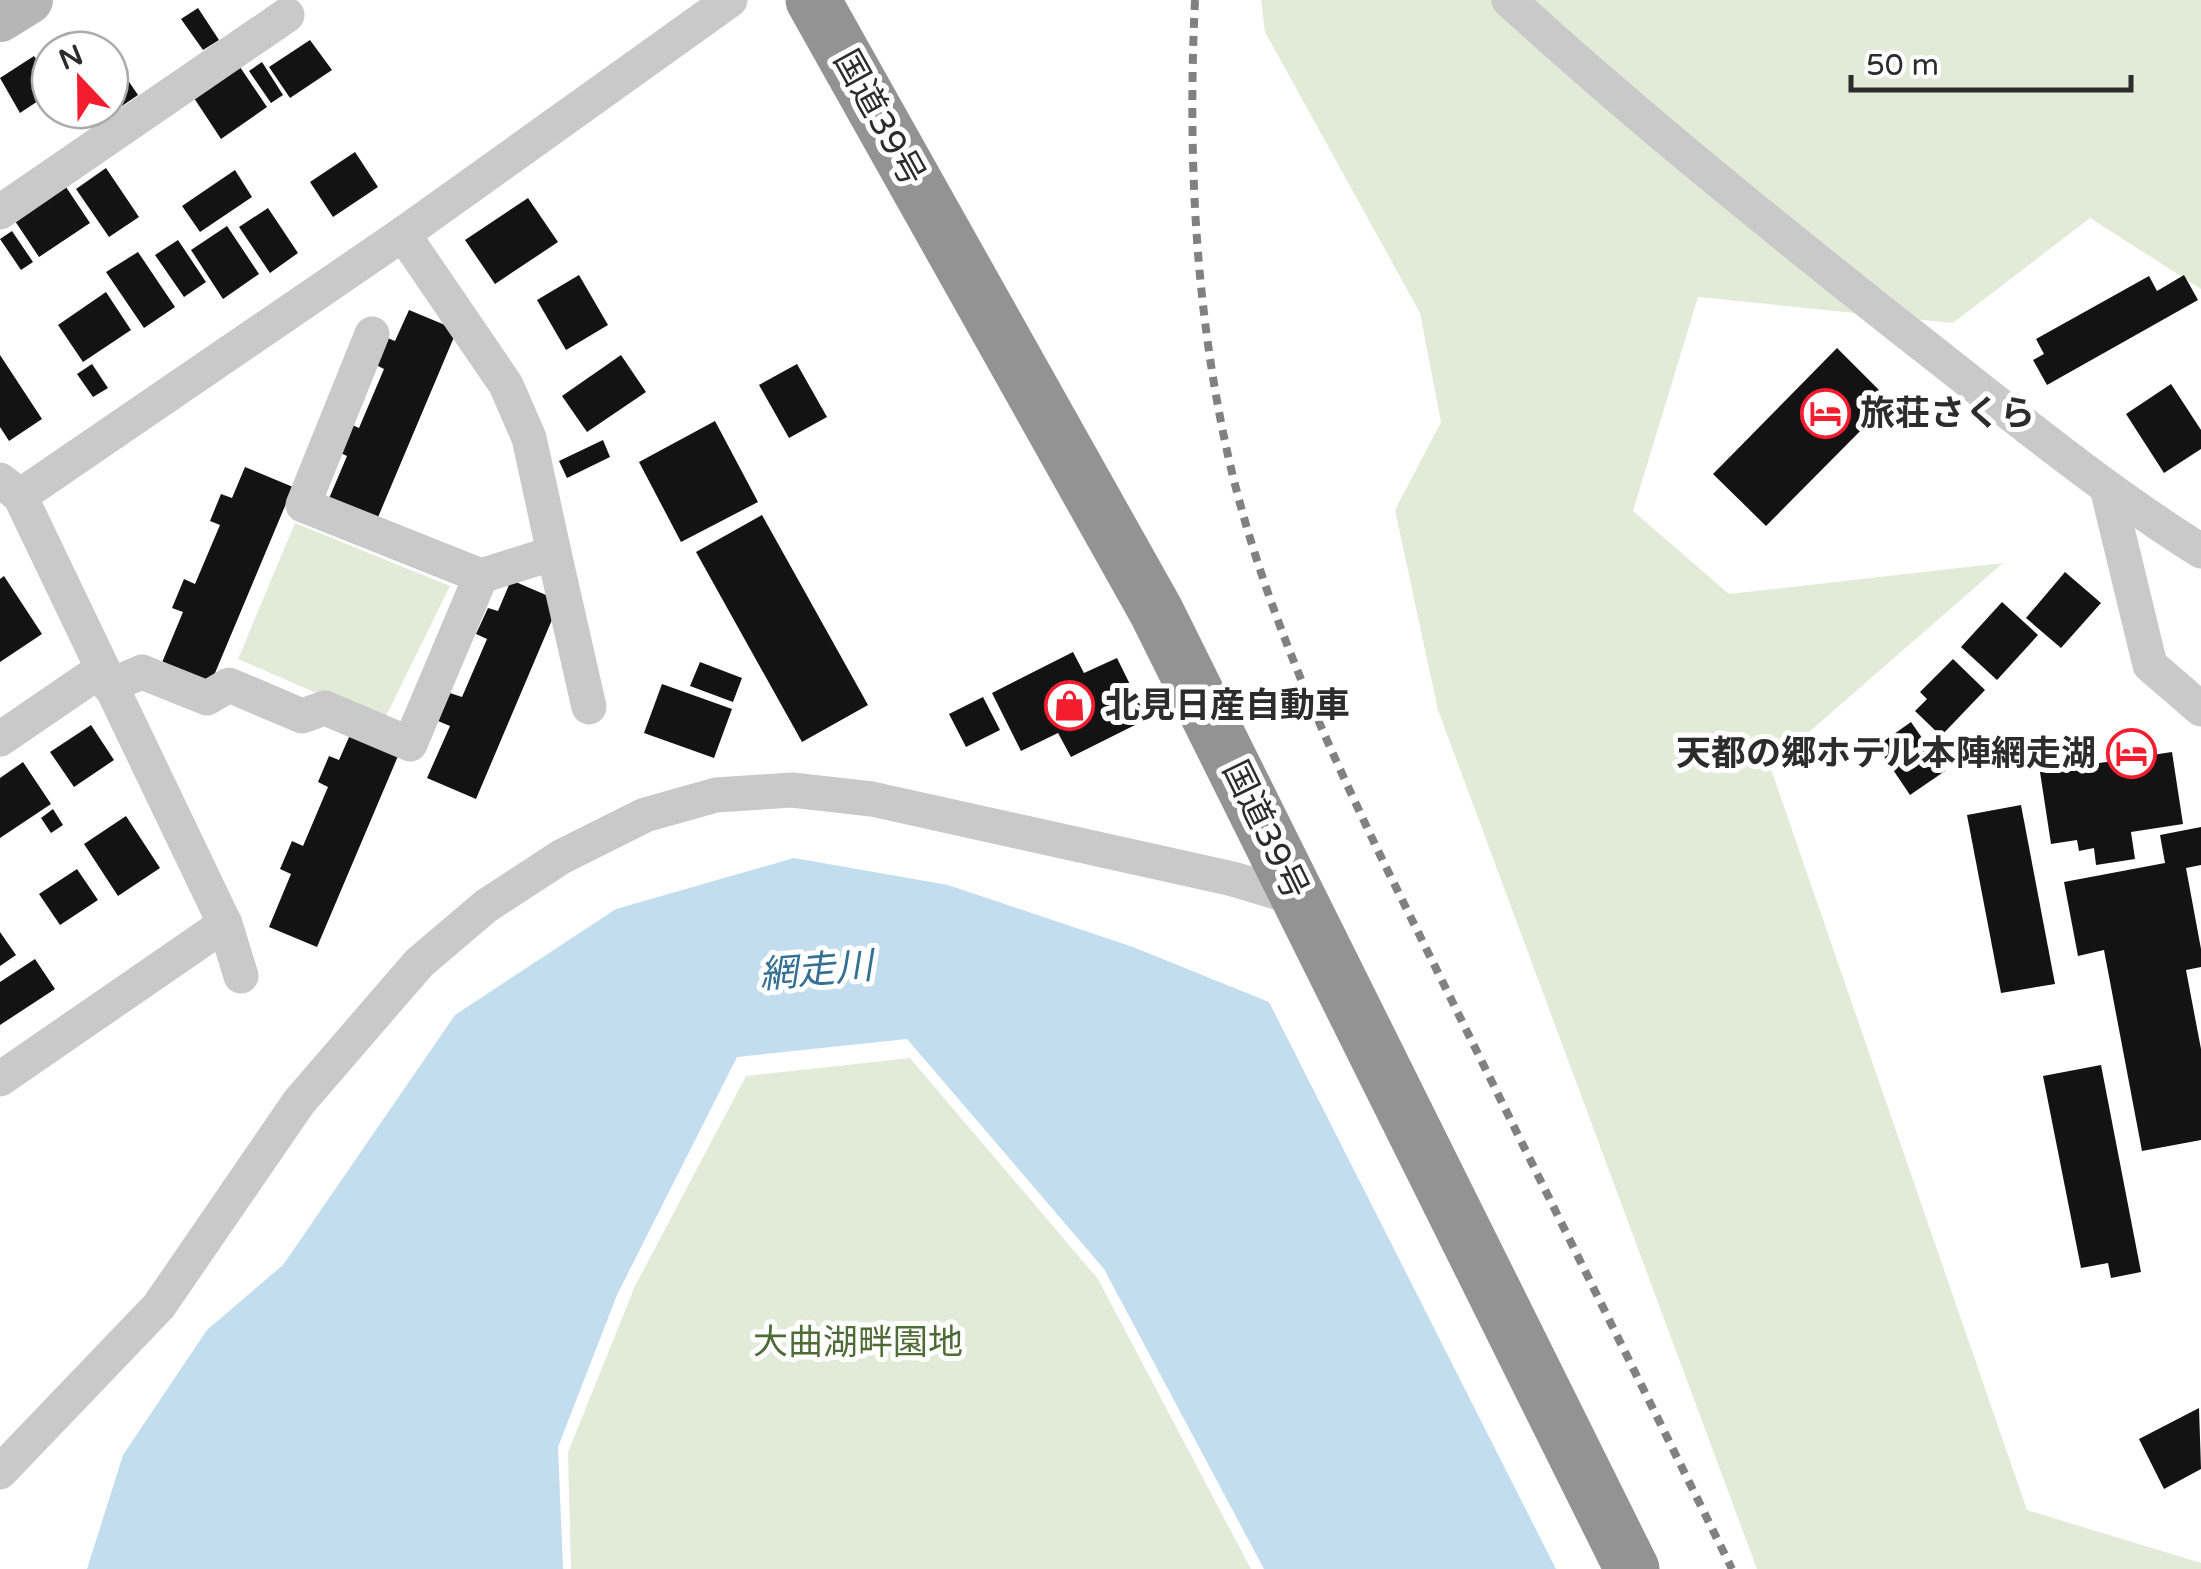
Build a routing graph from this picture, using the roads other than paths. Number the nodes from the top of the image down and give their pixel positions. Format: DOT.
graph roads {
  1 [pos="28,0"];
  2 [pos="730,0"];
  3 [pos="813,0"];
  4 [pos="1510,0"];
  5 [pos="286,15"];
  6 [pos="0,18"];
  7 [pos="0,212"];
  8 [pos="402,234"];
  9 [pos="372,334"];
  10 [pos="10,488"];
  11 [pos="2108,492"];
  12 [pos="2201,551"];
  13 [pos="554,552"];
  14 [pos="481,576"];
  15 [pos="105,678"];
  16 [pos="590,708"];
  17 [pos="2201,709"];
  18 [pos="0,739"];
  19 [pos="1299,899"];
  20 [pos="225,924"];
  21 [pos="241,976"];
  22 [pos="0,1079"];
  23 [pos="0,1472"];
  24 [pos="1632,1569"];
  1 -- 6 [label="street"];
  2 -- 8 [label="street"];
  3 -- 19 [label="highway, 国道39号"];
  4 -- 11 [label="street"];
  5 -- 7 [label="street"];
  8 -- 10 [label="street"];
  8 -- 13 [label="street"];
  9 -- 14 [label="street"];
  10 -- 15 [label="street"];
  11 -- 12 [label="street"];
  11 -- 17 [label="street"];
  13 -- 14 [label="street"];
  13 -- 16 [label="street"];
  14 -- 15 [label="street"];
  15 -- 18 [label="street"];
  15 -- 20 [label="street"];
  19 -- 23 [label="street"];
  19 -- 24 [label="highway, 国道39号"];
  20 -- 21 [label="street"];
  20 -- 22 [label="street"];
}
